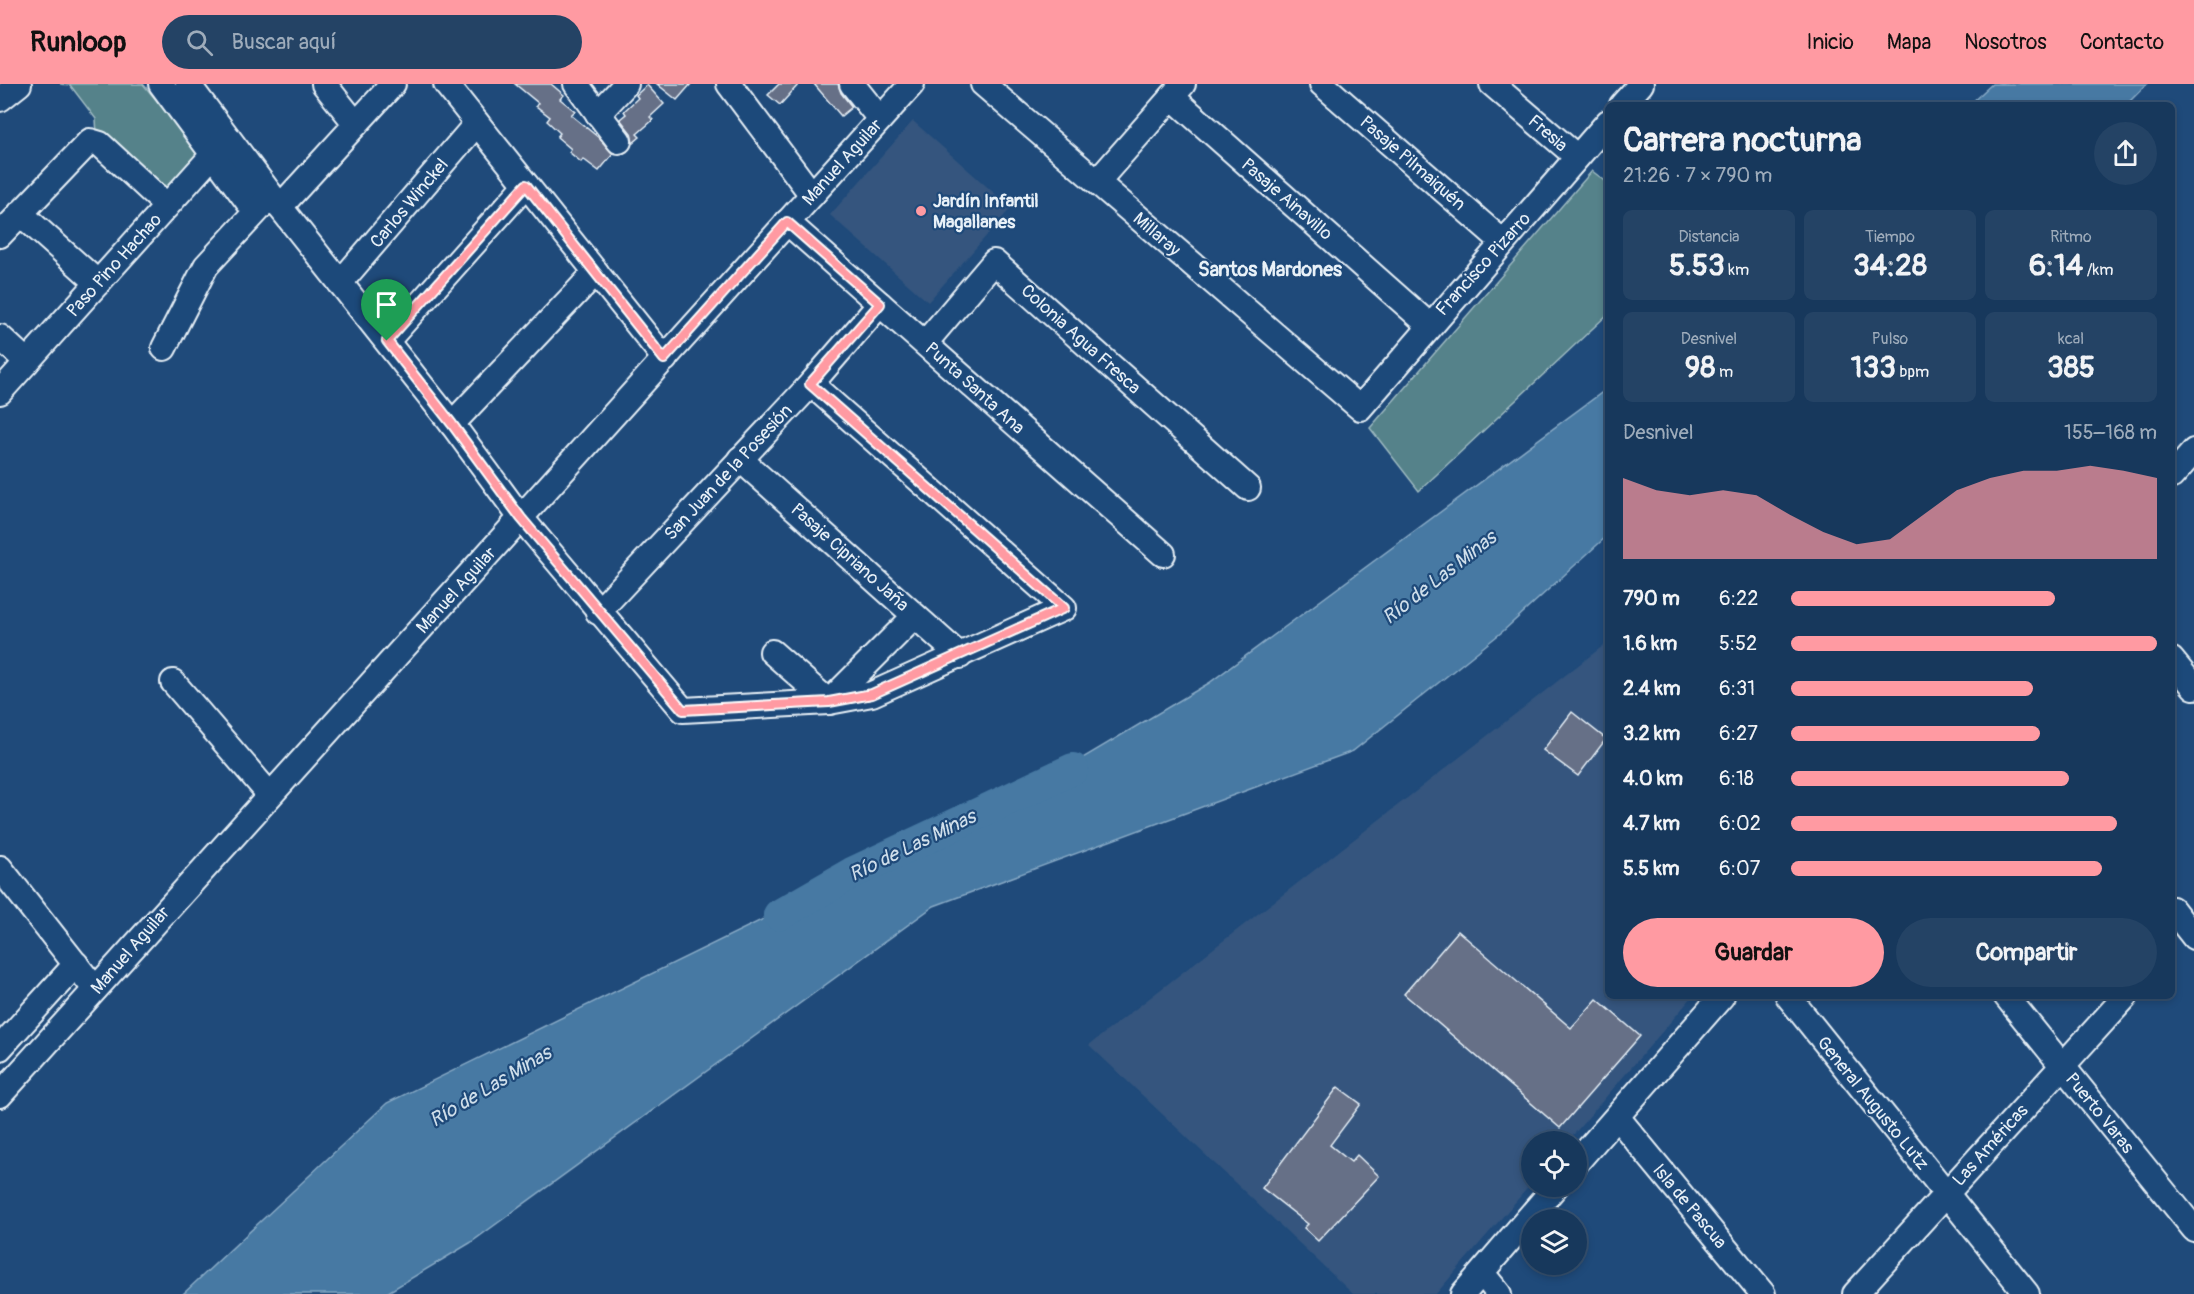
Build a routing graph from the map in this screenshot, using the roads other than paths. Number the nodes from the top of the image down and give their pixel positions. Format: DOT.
graph roads {
  1 [pos="19,84"];
  2 [pos="161,84"];
  3 [pos="188,84"];
  4 [pos="324,84"];
  5 [pos="393,84"];
  6 [pos="446,84"];
  7 [pos="576,84"];
  8 [pos="626,84"];
  9 [pos="729,84"];
  10 [pos="852,84"];
  11 [pos="912,84"];
  12 [pos="1323,84"];
  13 [pos="1492,84"];
  14 [pos="1641,84"];
  15 [pos="991,87"];
  16 [pos="1178,91"];
  17 [pos="0,99"];
  18 [pos="1625,102"];
  19 [pos="598,114"];
  20 [pos="880,118"];
  21 [pos="477,123"];
  22 [pos="356,124"];
  23 [pos="1605,125"];
  24 [pos="619,141"];
  25 [pos="221,147"];
  26 [pos="1577,158"];
  27 [pos="1097,182"];
  28 [pos="526,185"];
  29 [pos="812,195"];
  30 [pos="266,202"];
  31 [pos="168,206"];
  32 [pos="20,213"];
  33 [pos="787,222"];
  34 [pos="0,235"];
  35 [pos="1503,242"];
  36 [pos="596,272"];
  37 [pos="98,283"];
  38 [pos="340,283"];
  39 [pos="880,304"];
  40 [pos="1429,325"];
  41 [pos="0,337"];
  42 [pos="387,341"];
  43 [pos="925,343"];
  44 [pos="164,348"];
  45 [pos="664,359"];
  46 [pos="27,362"];
  47 [pos="810,384"];
  48 [pos="0,392"];
  49 [pos="1360,408"];
  50 [pos="452,424"];
  51 [pos="740,459"];
  52 [pos="1248,488"];
  53 [pos="521,518"];
  54 [pos="1163,554"];
  55 [pos="598,612"];
  56 [pos="915,616"];
  57 [pos="772,652"];
  58 [pos="960,656"];
  59 [pos="2175,664"];
  60 [pos="173,682"];
  61 [pos="2194,687"];
  62 [pos="829,702"];
  63 [pos="269,794"];
  64 [pos="1,873"];
  65 [pos="2175,914"];
  66 [pos="2187,933"];
  67 [pos="76,964"];
  68 [pos="95,989"];
  69 [pos="1719,999"];
  70 [pos="1790,999"];
  71 [pos="2008,999"];
  72 [pos="2123,999"];
  73 [pos="0,1048"];
  74 [pos="2062,1066"];
  75 [pos="0,1095"];
  76 [pos="1617,1117"];
  77 [pos="1587,1151"];
  78 [pos="1946,1194"];
  79 [pos="1547,1197"];
  80 [pos="2194,1229"];
  81 [pos="1482,1272"];
  82 [pos="1463,1294"];
  83 [pos="1499,1294"];
  84 [pos="1763,1294"];
  85 [pos="1855,1294"];
  86 [pos="2026,1294"];
  1 -- 17 [label="street"];
  2 -- 25 [label="street"];
  3 -- 25 [label="street"];
  4 -- 22 [label="street"];
  5 -- 22 [label="street"];
  6 -- 21 [label="street"];
  7 -- 19 [label="street"];
  8 -- 19 [label="street"];
  9 -- 29 [label="street"];
  10 -- 20 [label="street"];
  11 -- 20 [label="street, Manuel Aguilar"];
  12 -- 35 [label="street, Pasaje Pilmaiquén"];
  13 -- 26 [label="street, Fresia"];
  14 -- 18 [label="street"];
  15 -- 27 [label="street, Millaray"];
  16 -- 27 [label="street"];
  16 -- 40 [label="street, Pasaje Ainavillo"];
  19 -- 24 [label="street"];
  20 -- 29 [label="street, Manuel Aguilar"];
  21 -- 28 [label="street"];
  21 -- 38 [label="street, Carlos Winckel"];
  22 -- 30 [label="street"];
  23 -- 26 [label="street, Francisco Pizarro"];
  25 -- 30 [label="street"];
  25 -- 31 [label="street, Paso Pino Hachao"];
  26 -- 35 [label="street, Francisco Pizarro"];
  27 -- 49 [label="street, Millaray"];
  28 -- 36 [label="street"];
  28 -- 42 [label="street"];
  29 -- 33 [label="street, Manuel Aguilar"];
  30 -- 38 [label="street"];
  30 -- 44 [label="street"];
  31 -- 32 [label="street"];
  31 -- 37 [label="street, Paso Pino Hachao"];
  32 -- 34 [label="street"];
  32 -- 37 [label="street"];
  33 -- 39 [label="street, Punta Santa Ana"];
  33 -- 45 [label="street, Manuel Aguilar"];
  35 -- 40 [label="street, Francisco Pizarro"];
  36 -- 45 [label="street"];
  36 -- 50 [label="street"];
  37 -- 46 [label="street, Paso Pino Hachao"];
  38 -- 42 [label="street"];
  39 -- 43 [label="street, Punta Santa Ana"];
  39 -- 47 [label="street, San Juan de la Posesión"];
  40 -- 49 [label="street, Francisco Pizarro"];
  41 -- 46 [label="street"];
  42 -- 50 [label="street"];
  43 -- 52 [label="street, Colonia Agua Fresca"];
  43 -- 54 [label="street, Punta Santa Ana"];
  45 -- 53 [label="street, Manuel Aguilar"];
  46 -- 48 [label="street, Paso Pino Hachao"];
  47 -- 51 [label="street, San Juan de la Posesión"];
  47 -- 58 [label="street"];
  50 -- 53 [label="street"];
  51 -- 55 [label="street, San Juan de la Posesión"];
  51 -- 56 [label="street, Pasaje Cipriano Jaña"];
  53 -- 55 [label="street"];
  53 -- 63 [label="street, Manuel Aguilar"];
  55 -- 62 [label="street"];
  56 -- 58 [label="street, Pasaje Cipriano Jaña"];
  56 -- 62 [label="street"];
  57 -- 62 [label="street"];
  58 -- 62 [label="street"];
  59 -- 61 [label="street"];
  60 -- 63 [label="street"];
  63 -- 68 [label="street, Manuel Aguilar"];
  64 -- 67 [label="street"];
  65 -- 66 [label="street"];
  67 -- 68 [label="street"];
  67 -- 73 [label="street, Manuel Aguilar"];
  68 -- 75 [label="street, Manuel Aguilar"];
  69 -- 76 [label="street"];
  70 -- 78 [label="street, General Augusto Lutz"];
  71 -- 74 [label="street, Puerto Varas"];
  72 -- 74 [label="street, Las Américas"];
  74 -- 78 [label="street, Las Américas"];
  74 -- 80 [label="street, Puerto Varas"];
  76 -- 77 [label="street"];
  76 -- 84 [label="street, Isla de Pascua"];
  78 -- 85 [label="street, Las Américas"];
  78 -- 86 [label="street, General Augusto Lutz"];
  79 -- 81 [label="street"];
  81 -- 82 [label="street"];
  81 -- 83 [label="street"];
}
